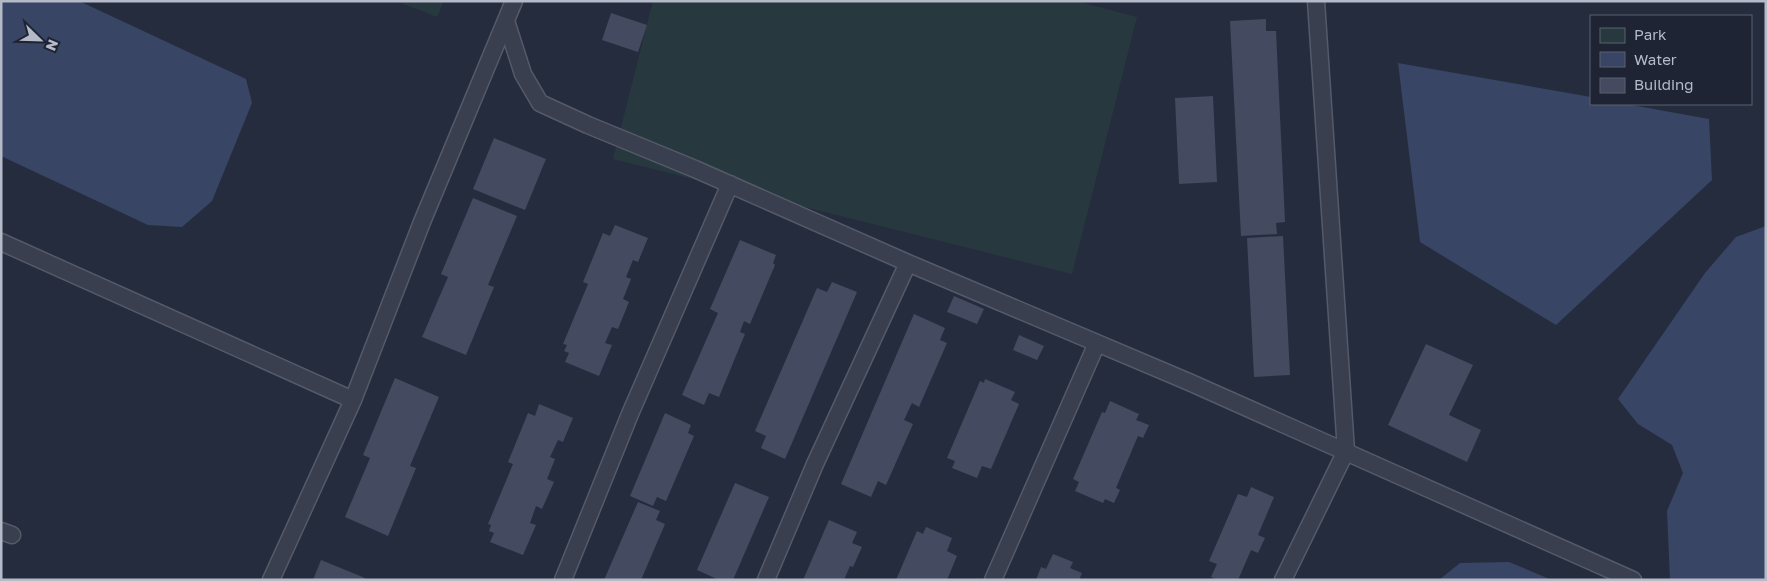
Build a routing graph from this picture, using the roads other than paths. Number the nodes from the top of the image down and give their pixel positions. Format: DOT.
graph roads {
  1 [pos="514,1"];
  2 [pos="1316,1"];
  3 [pos="506,21"];
  4 [pos="730,184"];
  5 [pos="1,242"];
  6 [pos="908,263"];
  7 [pos="1097,343"];
  8 [pos="353,400"];
  9 [pos="1346,451"];
  10 [pos="271,580"];
  11 [pos="563,580"];
  12 [pos="766,580"];
  13 [pos="993,580"];
  14 [pos="1283,580"];
  15 [pos="1633,580"];
  1 -- 3 [label="lane"];
  2 -- 9 [label="lane"];
  3 -- 4 [label="lane"];
  3 -- 8 [label="lane"];
  4 -- 6 [label="lane"];
  4 -- 11 [label="lane"];
  5 -- 8 [label="lane"];
  6 -- 7 [label="lane"];
  6 -- 12 [label="lane"];
  7 -- 9 [label="lane"];
  7 -- 13 [label="lane"];
  8 -- 10 [label="lane"];
  9 -- 14 [label="lane"];
  9 -- 15 [label="lane"];
}
